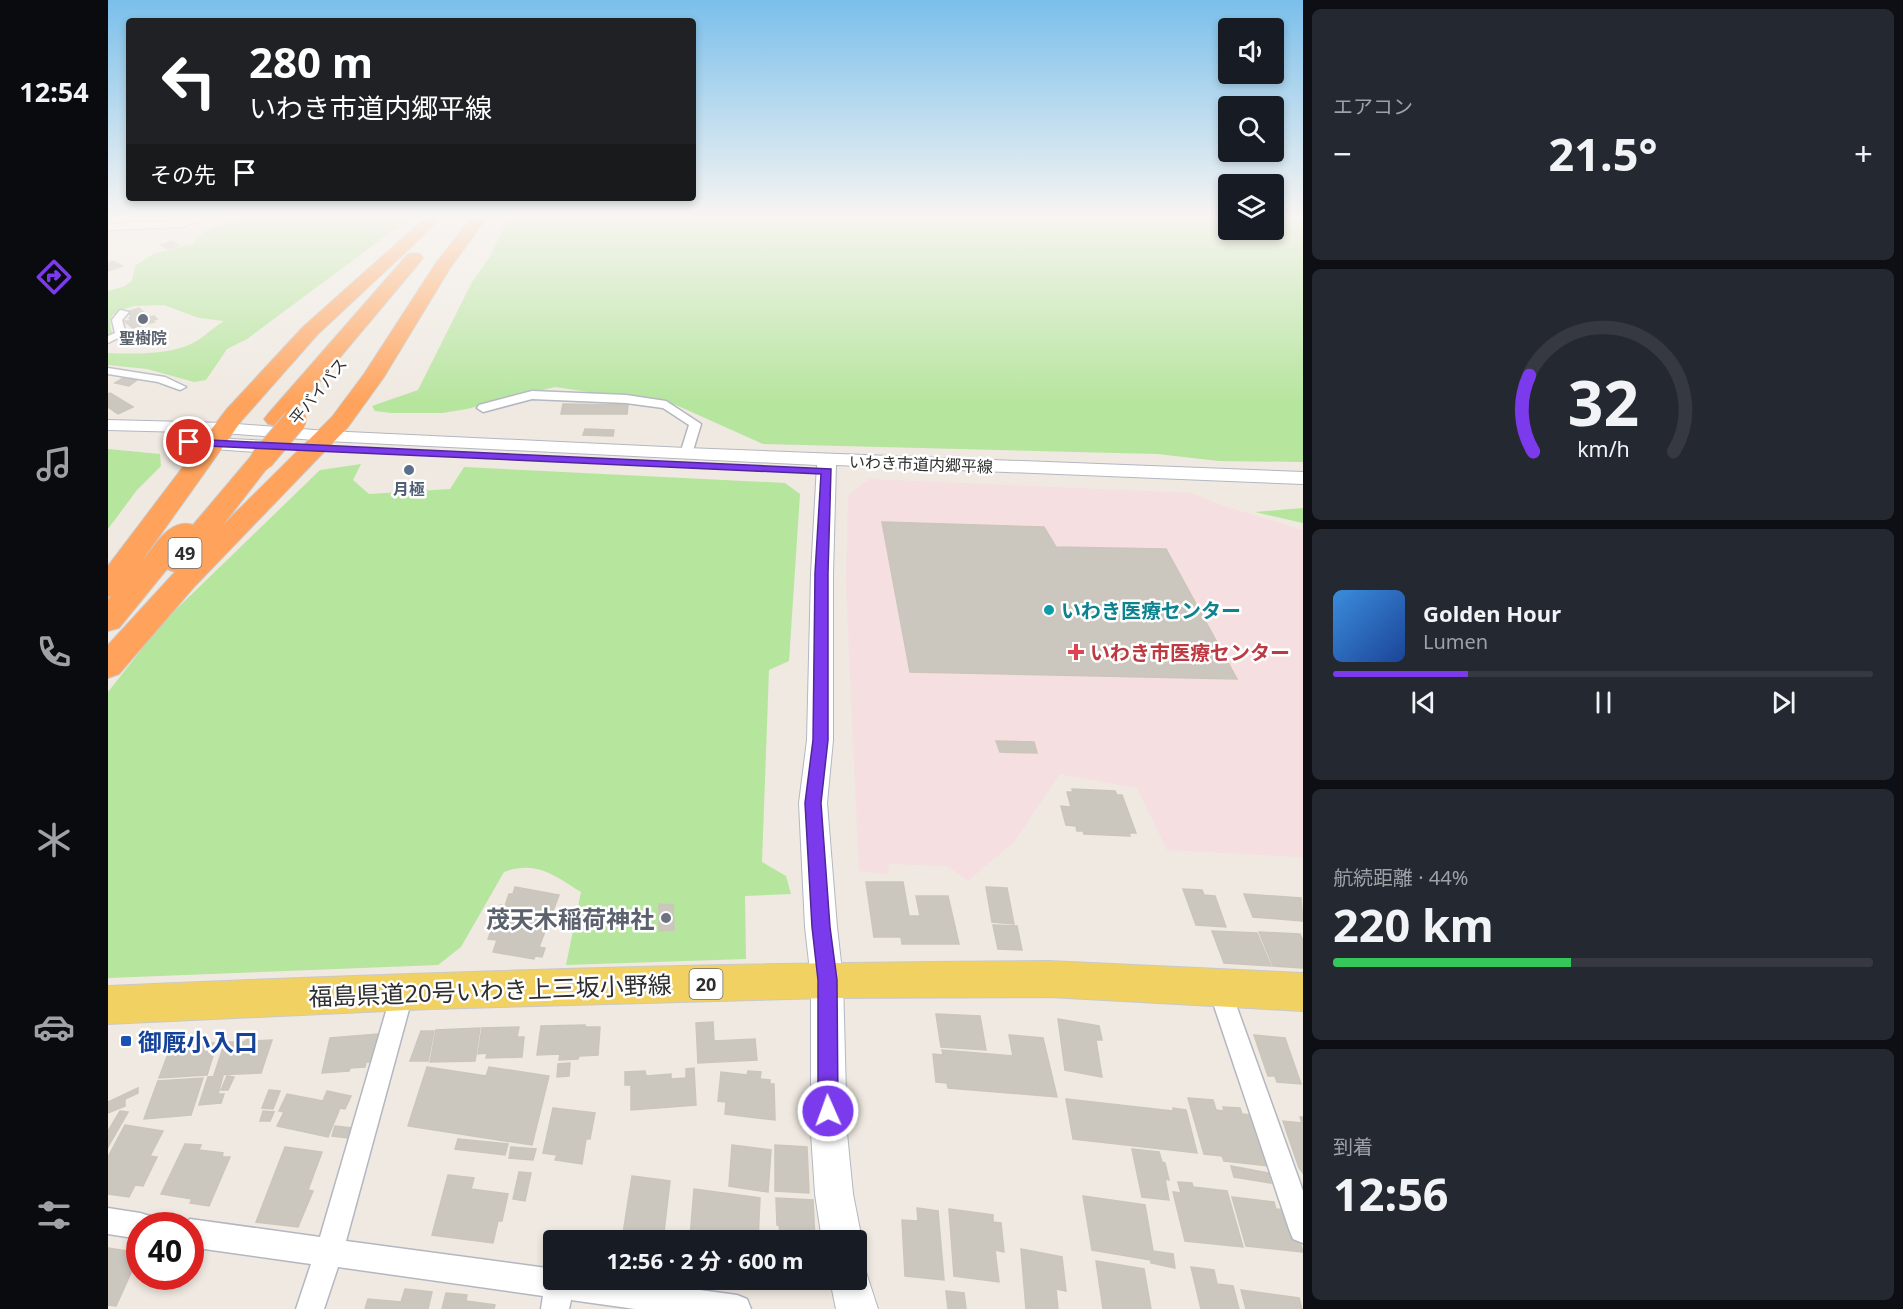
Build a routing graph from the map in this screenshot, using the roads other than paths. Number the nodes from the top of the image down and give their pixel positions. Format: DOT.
graph roads {
  1 [pos="366,280"];
  2 [pos="399,280"];
  3 [pos="409,280"];
  4 [pos="434,280"];
  5 [pos="124,312"];
  6 [pos="108,340"];
  7 [pos="108,371"];
  8 [pos="180,387"];
  9 [pos="483,408"];
  10 [pos="286,420"];
  11 [pos="108,425"];
  12 [pos="218,436"];
  13 [pos="108,438"];
  14 [pos="321,443"];
  15 [pos="686,454"];
  16 [pos="253,458"];
  17 [pos="827,466"];
  18 [pos="1303,478"];
  19 [pos="1303,486"];
  20 [pos="108,587"];
  21 [pos="108,620"];
  22 [pos="108,648"];
  23 [pos="108,666"];
  24 [pos="827,980"];
  25 [pos="1219,988"];
  26 [pos="403,991"];
  27 [pos="1303,992"];
  28 [pos="108,1005"];
  29 [pos="108,1221"];
  30 [pos="126,1224"];
  31 [pos="1303,1229"];
  32 [pos="840,1230"];
  33 [pos="204,1235"];
  34 [pos="329,1252"];
  35 [pos="852,1290"];
  36 [pos="557,1296"];
  37 [pos="310,1309"];
  38 [pos="737,1309"];
  39 [pos="857,1309"];
  1 -- 12 [label="highway"];
  2 -- 10 [label="highway, 平バイパス / 49"];
  3 -- 10 [label="highway, 平バイパス / 49"];
  4 -- 14 [label="highway"];
  5 -- 6 [label="street"];
  7 -- 8 [label="street"];
  9 -- 15 [label="street"];
  10 -- 16 [label="highway, 平バイパス / 49, bridge"];
  11 -- 12 [label="street, いわき市道内郷平線"];
  12 -- 13 [label="street, いわき市道内郷平線"];
  12 -- 14 [label="street, いわき市道内郷平線"];
  12 -- 20 [label="highway"];
  14 -- 15 [label="street, いわき市道内郷平線"];
  14 -- 17 [label="street, いわき市道内郷平線"];
  14 -- 23 [label="highway"];
  15 -- 17 [label="street, いわき市道内郷平線"];
  16 -- 21 [label="highway, 平バイパス / 49"];
  16 -- 22 [label="highway, 平バイパス / 49"];
  17 -- 18 [label="street, いわき市道内郷平線"];
  17 -- 19 [label="street, いわき市道内郷平線"];
  17 -- 24 [label="street"];
  24 -- 25 [label="main road, 福島県道20号いわき上三坂小野線 / 20"];
  24 -- 26 [label="main road, 福島県道20号いわき上三坂小野線 / 20"];
  24 -- 32 [label="street"];
  25 -- 27 [label="main road, 福島県道20号いわき上三坂小野線 / 20"];
  25 -- 31 [label="street"];
  26 -- 28 [label="main road, 福島県道20号いわき上三坂小野線 / 20"];
  26 -- 34 [label="street"];
  29 -- 30 [label="street"];
  33 -- 34 [label="street"];
  34 -- 36 [label="street"];
  34 -- 37 [label="street"];
  35 -- 39 [label="street"];
  36 -- 38 [label="street"];
}
